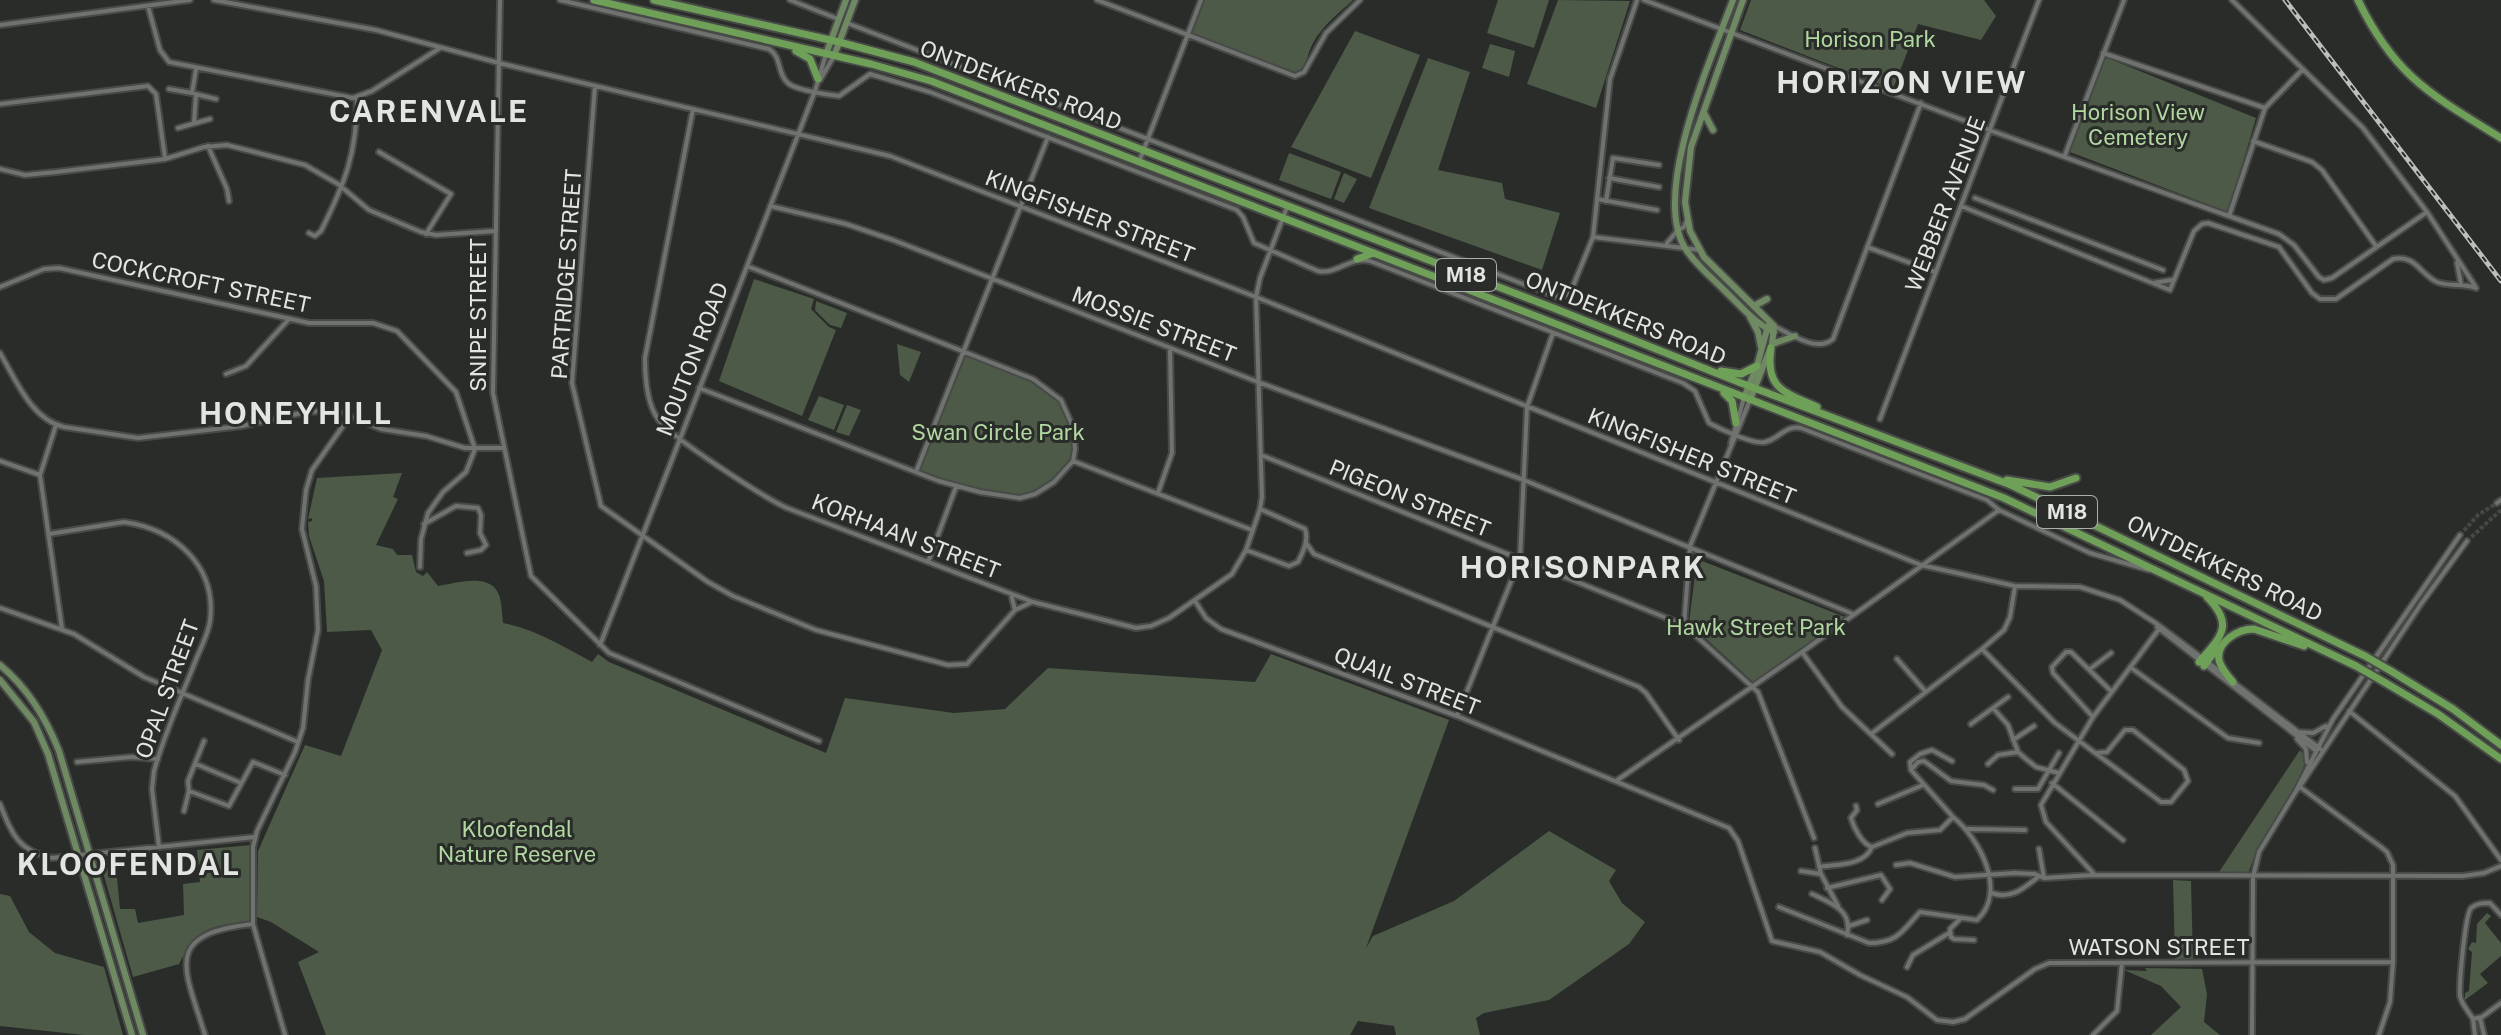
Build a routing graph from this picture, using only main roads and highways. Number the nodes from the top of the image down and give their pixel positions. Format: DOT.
graph roads {
  1 [pos="594,0"];
  2 [pos="654,0"];
  3 [pos="2358,0"];
  4 [pos="768,40"];
  5 [pos="816,85"];
  6 [pos="2501,138"];
  7 [pos="1374,253"];
  8 [pos="1357,259"];
  9 [pos="1771,346"];
  10 [pos="1757,366"];
  11 [pos="1703,368"];
  12 [pos="1700,380"];
  13 [pos="1736,423"];
  14 [pos="1850,424"];
  15 [pos="1989,476"];
  16 [pos="2076,478"];
  17 [pos="2199,590"];
  18 [pos="2246,629"];
  19 [pos="2336,657"];
  20 [pos="2233,682"];
  21 [pos="2501,745"];
  22 [pos="2501,759"];
  1 -- 4 [label="main road, ONTDEKKERS ROAD / M18"];
  2 -- 11 [label="main road, ONTDEKKERS ROAD / M18"];
  3 -- 6 [label="main road"];
  4 -- 5 [label="main road"];
  4 -- 7 [label="main road, ONTDEKKERS ROAD / M18"];
  7 -- 8 [label="main road"];
  7 -- 12 [label="main road, ONTDEKKERS ROAD / M18"];
  9 -- 14 [label="main road"];
  10 -- 11 [label="main road"];
  11 -- 14 [label="main road, ONTDEKKERS ROAD / M18"];
  12 -- 13 [label="main road"];
  12 -- 17 [label="main road, ONTDEKKERS ROAD / M18"];
  14 -- 15 [label="main road, ONTDEKKERS ROAD / M18"];
  15 -- 16 [label="main road"];
  15 -- 21 [label="main road, ONTDEKKERS ROAD / M18, bridge"];
  17 -- 18 [label="main road"];
  17 -- 19 [label="main road, ONTDEKKERS ROAD / M18"];
  18 -- 19 [label="main road"];
  18 -- 20 [label="main road"];
  19 -- 22 [label="main road, ONTDEKKERS ROAD / M18, bridge"];
}
